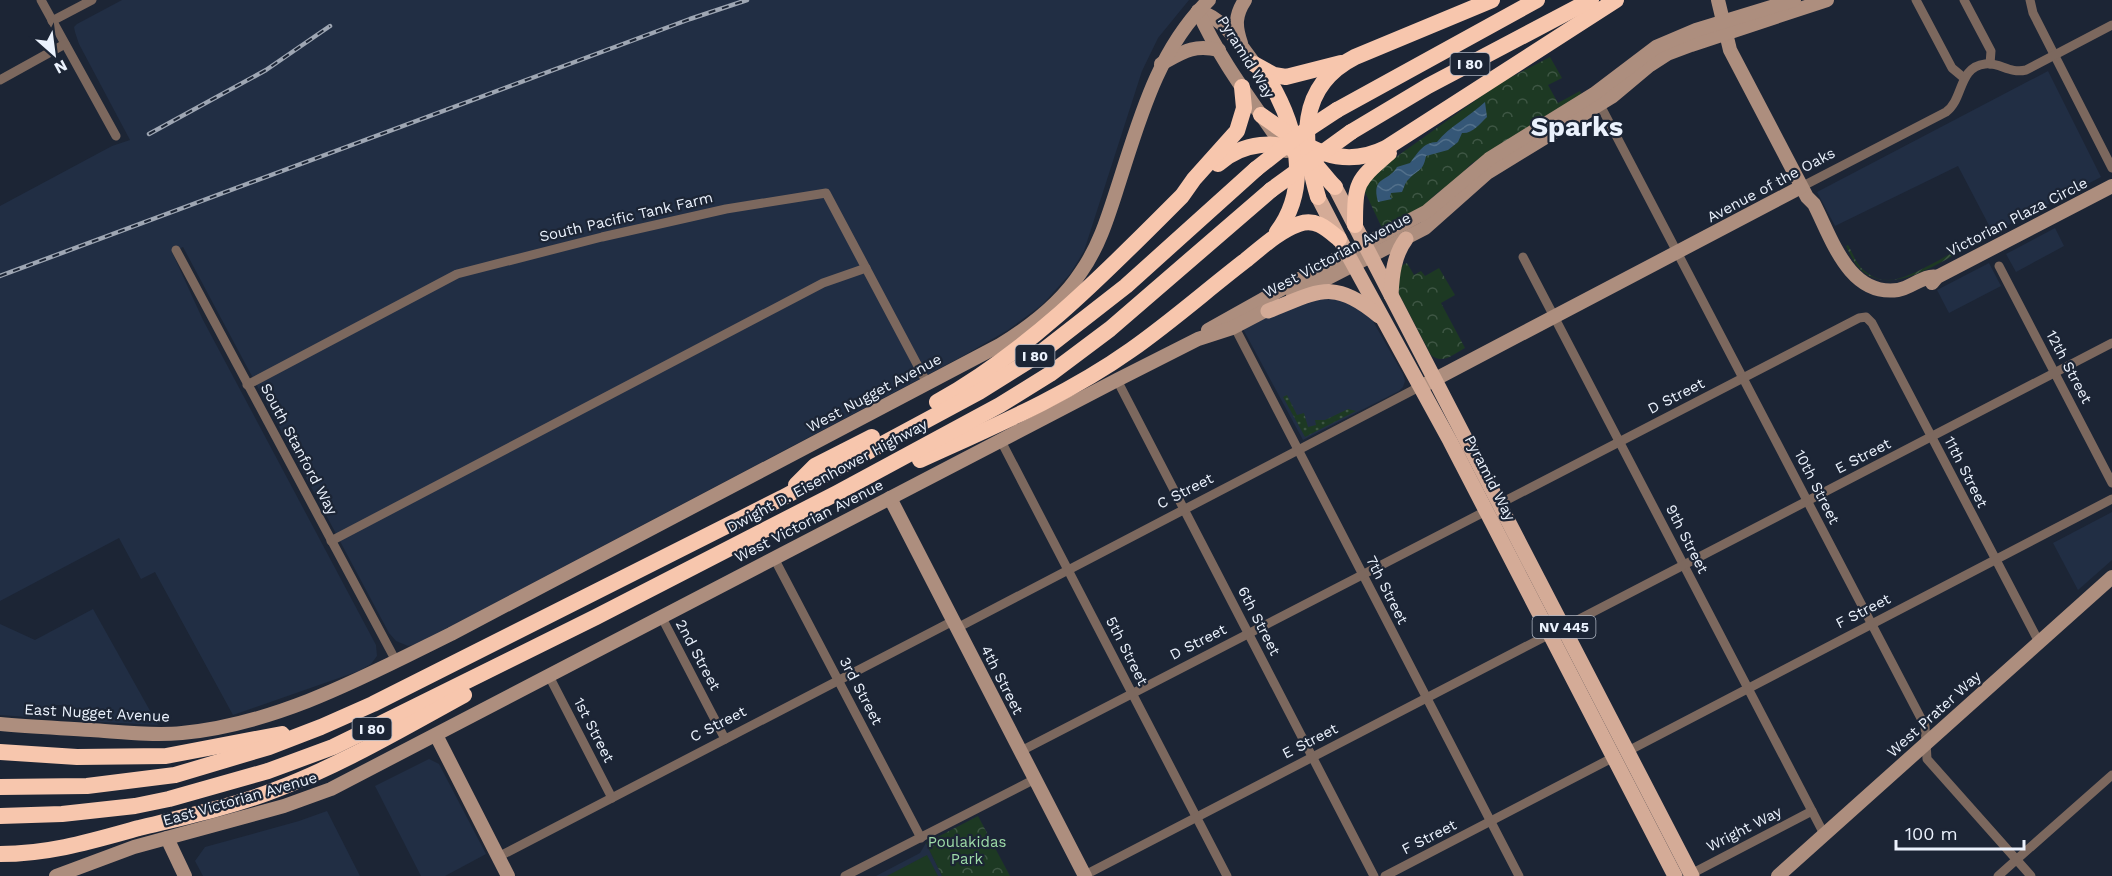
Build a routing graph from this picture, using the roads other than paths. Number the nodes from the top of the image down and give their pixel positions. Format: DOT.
graph roads {
  1 [pos="41,0"];
  2 [pos="92,0"];
  3 [pos="1209,0"];
  4 [pos="1245,0"];
  5 [pos="1492,0"];
  6 [pos="1537,0"];
  7 [pos="1592,0"];
  8 [pos="1616,0"];
  9 [pos="1718,0"];
  10 [pos="1794,0"];
  11 [pos="1827,0"];
  12 [pos="1916,0"];
  13 [pos="1964,0"];
  14 [pos="2030,0"];
  15 [pos="1198,10"];
  16 [pos="52,21"];
  17 [pos="2112,26"];
  18 [pos="1725,28"];
  19 [pos="65,44"];
  20 [pos="1242,45"];
  21 [pos="1219,50"];
  22 [pos="2054,56"];
  23 [pos="1345,62"];
  24 [pos="1161,64"];
  25 [pos="1254,64"];
  26 [pos="1990,64"];
  27 [pos="1964,78"];
  28 [pos="0,80"];
  29 [pos="1270,82"];
  30 [pos="1242,87"];
  31 [pos="1597,99"];
  32 [pos="1261,116"];
  33 [pos="1414,131"];
  34 [pos="116,136"];
  35 [pos="1300,149"];
  36 [pos="2112,168"];
  37 [pos="2112,186"];
  38 [pos="1335,187"];
  39 [pos="1804,192"];
  40 [pos="1182,196"];
  41 [pos="1318,197"];
  42 [pos="1355,225"];
  43 [pos="1406,238"];
  44 [pos="1271,240"];
  45 [pos="176,250"];
  46 [pos="1368,250"];
  47 [pos="1346,252"];
  48 [pos="1677,254"];
  49 [pos="1523,257"];
  50 [pos="1999,266"];
  51 [pos="866,268"];
  52 [pos="1391,295"];
  53 [pos="1268,311"];
  54 [pos="1554,317"];
  55 [pos="1866,317"];
  56 [pos="1232,322"];
  57 [pos="1386,322"];
  58 [pos="2112,343"];
  59 [pos="2055,373"];
  60 [pos="1743,378"];
  61 [pos="1117,380"];
  62 [pos="927,383"];
  63 [pos="1428,383"];
  64 [pos="247,385"];
  65 [pos="1931,437"];
  66 [pos="1001,441"];
  67 [pos="1620,442"];
  68 [pos="1298,450"];
  69 [pos="2112,483"];
  70 [pos="837,493"];
  71 [pos="782,498"];
  72 [pos="890,498"];
  73 [pos="2112,499"];
  74 [pos="1808,501"];
  75 [pos="1493,507"];
  76 [pos="1184,510"];
  77 [pos="331,540"];
  78 [pos="774,558"];
  79 [pos="1995,560"];
  80 [pos="1683,565"];
  81 [pos="1068,570"];
  82 [pos="1362,574"];
  83 [pos="2112,577"];
  84 [pos="661,616"];
  85 [pos="596,617"];
  86 [pos="955,624"];
  87 [pos="1871,624"];
  88 [pos="1557,631"];
  89 [pos="1248,633"];
  90 [pos="2039,642"];
  91 [pos="396,661"];
  92 [pos="549,676"];
  93 [pos="839,680"];
  94 [pos="1748,688"];
  95 [pos="1132,693"];
  96 [pos="1426,698"];
  97 [pos="0,723"];
  98 [pos="321,728"];
  99 [pos="436,735"];
  100 [pos="725,739"];
  101 [pos="1927,742"];
  102 [pos="1021,751"];
  103 [pos="0,752"];
  104 [pos="1621,754"];
  105 [pos="1312,757"];
  106 [pos="2112,775"];
  107 [pos="1035,779"];
  108 [pos="0,787"];
  109 [pos="612,798"];
  110 [pos="1812,811"];
  111 [pos="0,816"];
  112 [pos="1196,817"];
  113 [pos="1491,821"];
  114 [pos="1824,834"];
  115 [pos="167,838"];
  116 [pos="921,838"];
  117 [pos="0,854"];
  118 [pos="498,857"];
  119 [pos="2016,860"];
  120 [pos="78,872"];
  121 [pos="1691,875"];
  122 [pos="56,876"];
  123 [pos="185,876"];
  124 [pos="508,876"];
  125 [pos="845,876"];
  126 [pos="1085,876"];
  127 [pos="1227,876"];
  128 [pos="1374,876"];
  129 [pos="1386,876"];
  130 [pos="1519,876"];
  131 [pos="1675,876"];
  132 [pos="1778,876"];
  133 [pos="1998,876"];
  134 [pos="2031,876"];
  1 -- 16 [label="street"];
  2 -- 16 [label="street"];
  3 -- 15 [label="street, West Nugget Avenue"];
  4 -- 20 [label="street"];
  5 -- 23 [label="highway"];
  6 -- 71 [label="highway, Dwight D. Eisenhower Highway / I 80, bridge"];
  7 -- 70 [label="highway, Dwight D. Eisenhower Highway / I 80, bridge"];
  8 -- 33 [label="highway"];
  9 -- 18 [label="street, Victorian Plaza Circle"];
  10 -- 18 [label="street, West Victorian Avenue"];
  11 -- 18 [label="street, West Victorian Avenue"];
  12 -- 27 [label="street"];
  13 -- 26 [label="street"];
  14 -- 22 [label="street"];
  15 -- 20 [label="street, Pyramid Way"];
  15 -- 21 [label="street, Pyramid Way"];
  15 -- 24 [label="street, West Nugget Avenue"];
  16 -- 19 [label="street"];
  17 -- 22 [label="street"];
  18 -- 31 [label="street, West Victorian Avenue"];
  18 -- 39 [label="street, Victorian Plaza Circle"];
  19 -- 28 [label="street"];
  19 -- 34 [label="street"];
  20 -- 25 [label="street, Pyramid Way"];
  21 -- 24 [label="street"];
  21 -- 30 [label="street, Pyramid Way"];
  22 -- 26 [label="street"];
  22 -- 36 [label="street"];
  23 -- 25 [label="highway"];
  23 -- 35 [label="highway"];
  24 -- 62 [label="street, West Nugget Avenue"];
  25 -- 29 [label="street, Pyramid Way"];
  26 -- 27 [label="street"];
  27 -- 39 [label="street, Avenue of the Oaks"];
  29 -- 35 [label="highway"];
  30 -- 32 [label="street, Pyramid Way"];
  30 -- 40 [label="highway"];
  31 -- 43 [label="street, West Victorian Avenue"];
  31 -- 46 [label="street, West Victorian Avenue"];
  31 -- 48 [label="street, 10th Street"];
  32 -- 35 [label="highway"];
  33 -- 35 [label="highway"];
  33 -- 42 [label="highway"];
  35 -- 38 [label="highway"];
  35 -- 40 [label="highway"];
  35 -- 41 [label="highway"];
  35 -- 44 [label="highway"];
  37 -- 39 [label="street, Victorian Plaza Circle"];
  38 -- 42 [label="main road, Pyramid Way / NV 445"];
  39 -- 48 [label="street, Avenue of the Oaks"];
  40 -- 71 [label="highway"];
  41 -- 47 [label="main road, Pyramid Way / NV 445"];
  42 -- 46 [label="main road, Pyramid Way / NV 445"];
  43 -- 46 [label="street, West Victorian Avenue"];
  43 -- 52 [label="main road"];
  44 -- 47 [label="highway"];
  44 -- 70 [label="highway"];
  45 -- 64 [label="street, South Stanford Way"];
  46 -- 47 [label="street, West Victorian Avenue"];
  46 -- 52 [label="main road, Pyramid Way / NV 445"];
  47 -- 53 [label="street, West Victorian Avenue"];
  47 -- 56 [label="street, West Victorian Avenue"];
  47 -- 57 [label="main road, Pyramid Way / NV 445"];
  48 -- 54 [label="street, Avenue of the Oaks"];
  48 -- 60 [label="street, 10th Street"];
  49 -- 54 [label="street, 9th Street"];
  50 -- 59 [label="street, 12th Street"];
  51 -- 62 [label="street, South Pacific Tank Farm"];
  51 -- 64 [label="street, South Pacific Tank Farm"];
  51 -- 77 [label="street"];
  52 -- 63 [label="main road, Pyramid Way / NV 445"];
  53 -- 56 [label="street, West Victorian Avenue"];
  53 -- 57 [label="main road"];
  54 -- 63 [label="street, Avenue of the Oaks"];
  54 -- 67 [label="street, 9th Street"];
  55 -- 60 [label="street, D Street"];
  55 -- 65 [label="street, 11th Street"];
  56 -- 61 [label="street, West Victorian Avenue"];
  56 -- 68 [label="street, 7th Street"];
  57 -- 63 [label="main road, Pyramid Way / NV 445"];
  58 -- 59 [label="street, E Street"];
  59 -- 65 [label="street, E Street"];
  59 -- 69 [label="street, 12th Street"];
  60 -- 67 [label="street, D Street"];
  60 -- 74 [label="street, 10th Street"];
  61 -- 66 [label="street, West Victorian Avenue"];
  61 -- 76 [label="street, 6th Street"];
  62 -- 91 [label="street, West Nugget Avenue"];
  63 -- 68 [label="street, C Street"];
  63 -- 75 [label="main road, Pyramid Way / NV 445"];
  64 -- 77 [label="street, South Stanford Way"];
  65 -- 74 [label="street, E Street"];
  65 -- 79 [label="street, 11th Street"];
  66 -- 72 [label="street, West Victorian Avenue"];
  66 -- 81 [label="street, 5th Street"];
  67 -- 75 [label="street, D Street"];
  67 -- 80 [label="street, 9th Street"];
  68 -- 76 [label="street, C Street"];
  68 -- 82 [label="street, 7th Street"];
  70 -- 85 [label="highway, Dwight D. Eisenhower Highway / I 80"];
  71 -- 98 [label="highway, Dwight D. Eisenhower Highway / I 80"];
  72 -- 78 [label="street, West Victorian Avenue"];
  72 -- 86 [label="street, 4th Street"];
  73 -- 79 [label="street, F Street"];
  74 -- 80 [label="street, E Street"];
  74 -- 87 [label="street, 10th Street"];
  75 -- 82 [label="street, D Street"];
  75 -- 88 [label="main road, Pyramid Way / NV 445"];
  76 -- 81 [label="street, C Street"];
  76 -- 89 [label="street, 6th Street"];
  77 -- 91 [label="street, South Stanford Way"];
  78 -- 84 [label="street, West Victorian Avenue"];
  78 -- 93 [label="street, 3rd Street"];
  79 -- 87 [label="street, F Street"];
  79 -- 90 [label="street, 11th Street"];
  80 -- 88 [label="street, E Street"];
  80 -- 94 [label="street, 9th Street"];
  81 -- 86 [label="street, C Street"];
  81 -- 95 [label="street, 5th Street"];
  82 -- 89 [label="street, D Street"];
  82 -- 96 [label="street, 7th Street"];
  83 -- 90 [label="street, West Prater Way"];
  84 -- 92 [label="street, West Victorian Avenue"];
  84 -- 100 [label="street, 2nd Street"];
  85 -- 111 [label="highway, Dwight D. Eisenhower Highway / I 80"];
  85 -- 117 [label="highway"];
  86 -- 93 [label="street, C Street"];
  86 -- 102 [label="street, 4th Street"];
  87 -- 94 [label="street, F Street"];
  87 -- 101 [label="street, 10th Street"];
  88 -- 96 [label="street, E Street"];
  88 -- 104 [label="main road, Pyramid Way / NV 445"];
  89 -- 95 [label="street, D Street"];
  89 -- 105 [label="street, 6th Street"];
  90 -- 101 [label="street, West Prater Way"];
  91 -- 97 [label="street, East Nugget Avenue"];
  92 -- 99 [label="street, West Victorian Avenue"];
  92 -- 109 [label="street, 1st Street"];
  93 -- 100 [label="street, C Street"];
  93 -- 116 [label="street, 3rd Street"];
  94 -- 104 [label="street, F Street"];
  94 -- 110 [label="street, 9th Street"];
  95 -- 102 [label="street, D Street"];
  95 -- 112 [label="street, 5th Street"];
  96 -- 105 [label="street, E Street"];
  96 -- 113 [label="street, 7th Street"];
  98 -- 103 [label="highway"];
  98 -- 108 [label="highway, Dwight D. Eisenhower Highway / I 80"];
  99 -- 115 [label="street, East Victorian Avenue"];
  99 -- 118 [label="street"];
  100 -- 109 [label="street, C Street"];
  101 -- 114 [label="street, West Prater Way"];
  101 -- 119 [label="street, 10th Street"];
  102 -- 107 [label="street, 4th Street"];
  104 -- 113 [label="street, F Street"];
  104 -- 121 [label="main road, Pyramid Way / NV 445"];
  104 -- 131 [label="main road, Pyramid Way / NV 445"];
  105 -- 112 [label="street, E Street"];
  105 -- 128 [label="street, 6th Street"];
  106 -- 119 [label="street"];
  107 -- 116 [label="street"];
  107 -- 126 [label="street, 4th Street"];
  109 -- 118 [label="street, C Street"];
  110 -- 114 [label="street, 9th Street"];
  110 -- 121 [label="street, Wright Way"];
  112 -- 126 [label="street, E Street"];
  112 -- 127 [label="street, 5th Street"];
  113 -- 129 [label="street, F Street"];
  113 -- 130 [label="street, 7th Street"];
  114 -- 132 [label="street, West Prater Way"];
  115 -- 120 [label="street, East Victorian Avenue"];
  115 -- 123 [label="street"];
  116 -- 125 [label="street"];
  118 -- 124 [label="street"];
  119 -- 133 [label="street"];
  119 -- 134 [label="street, 10th Street"];
  120 -- 122 [label="street, East Victorian Avenue"];
}
